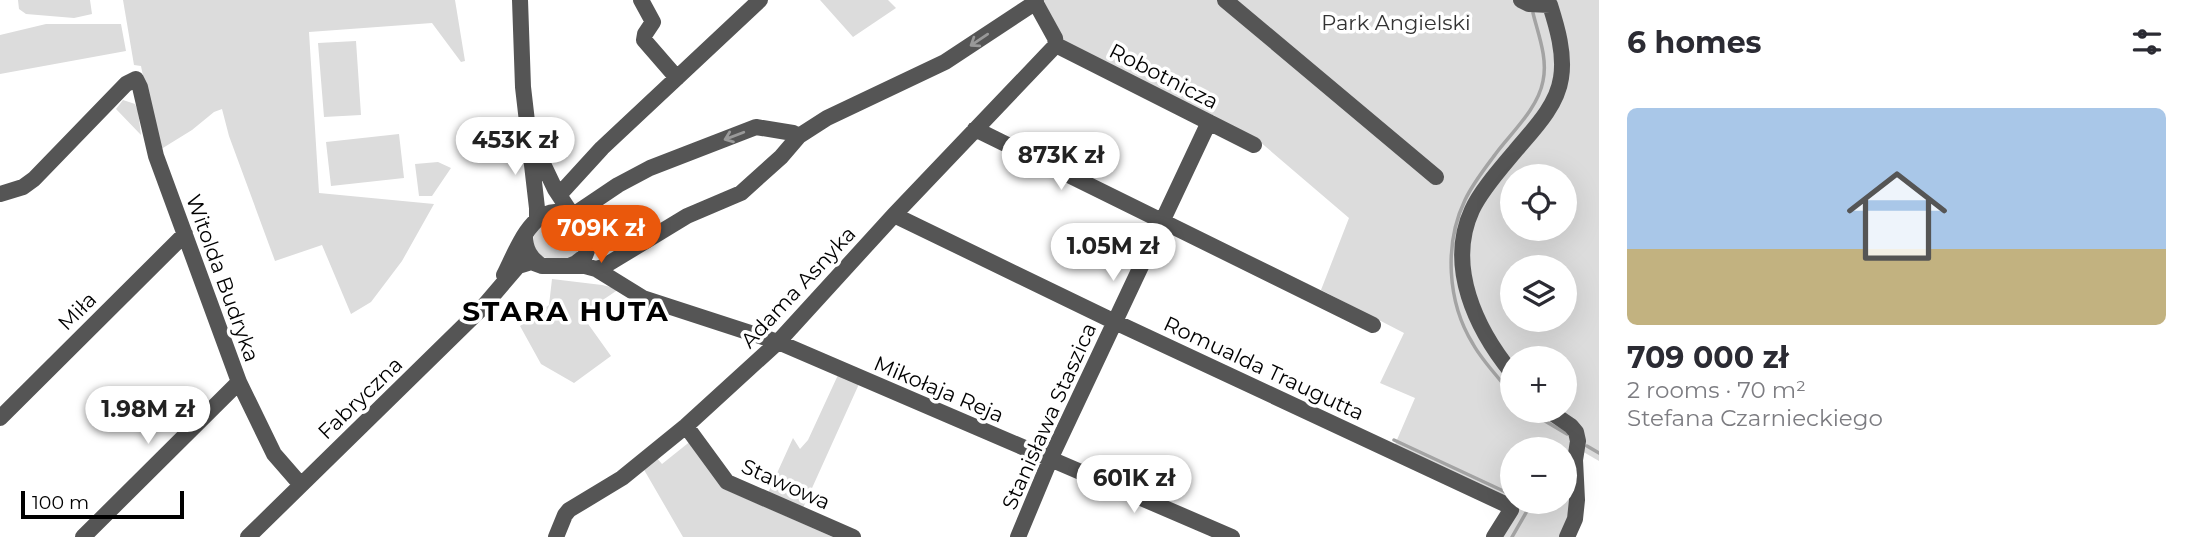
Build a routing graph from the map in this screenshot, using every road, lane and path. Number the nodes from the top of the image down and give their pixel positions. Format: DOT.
graph roads {
  1 [pos="520,0"];
  2 [pos="641,0"];
  3 [pos="760,0"];
  4 [pos="1225,0"];
  5 [pos="1521,0"];
  6 [pos="1035,1"];
  7 [pos="1056,45"];
  8 [pos="677,78"];
  9 [pos="1209,122"];
  10 [pos="975,129"];
  11 [pos="528,133"];
  12 [pos="799,136"];
  13 [pos="1254,145"];
  14 [pos="1436,177"];
  15 [pos="0,194"];
  16 [pos="559,195"];
  17 [pos="894,215"];
  18 [pos="572,216"];
  19 [pos="537,220"];
  20 [pos="1164,222"];
  21 [pos="185,234"];
  22 [pos="525,235"];
  23 [pos="586,236"];
  24 [pos="542,266"];
  25 [pos="569,266"];
  26 [pos="601,267"];
  27 [pos="499,287"];
  28 [pos="1115,322"];
  29 [pos="1373,325"];
  30 [pos="778,342"];
  31 [pos="1500,356"];
  32 [pos="239,382"];
  33 [pos="0,418"];
  34 [pos="1567,423"];
  35 [pos="686,426"];
  36 [pos="1051,459"];
  37 [pos="301,485"];
  38 [pos="83,537"];
  39 [pos="247,537"];
  40 [pos="556,537"];
  41 [pos="853,537"];
  42 [pos="1018,537"];
  43 [pos="1232,537"];
  44 [pos="1494,537"];
  45 [pos="1567,537"];
  1 -- 11 [label="street"];
  2 -- 8 [label="street"];
  3 -- 8 [label="street"];
  4 -- 14 [label="street"];
  5 -- 31 [label="street"];
  6 -- 7 [label="street"];
  6 -- 12 [label="street, one-way"];
  7 -- 9 [label="street, Robotnicza"];
  7 -- 10 [label="street, Adama Asnyka"];
  8 -- 16 [label="street"];
  9 -- 13 [label="street, Robotnicza"];
  9 -- 20 [label="street, Stanisława Staszica"];
  10 -- 17 [label="street, Adama Asnyka"];
  10 -- 20 [label="street"];
  11 -- 16 [label="street"];
  11 -- 19 [label="street"];
  12 -- 18 [label="street, one-way"];
  12 -- 26 [label="street"];
  15 -- 21 [label="street, Witolda Budryka"];
  16 -- 18 [label="street"];
  17 -- 28 [label="street, Romualda Traugutta"];
  17 -- 30 [label="street, Adama Asnyka"];
  18 -- 19 [label="street"];
  18 -- 23 [label="street"];
  19 -- 22 [label="street"];
  20 -- 28 [label="street, Stanisława Staszica"];
  20 -- 29 [label="street"];
  21 -- 32 [label="street, Witolda Budryka"];
  21 -- 33 [label="street, Miła"];
  22 -- 24 [label="street"];
  22 -- 27 [label="street, Fabryczna"];
  23 -- 25 [label="street"];
  23 -- 26 [label="street"];
  24 -- 25 [label="street"];
  24 -- 27 [label="street, Fabryczna"];
  25 -- 26 [label="street"];
  26 -- 30 [label="street, Mikołaja Reja"];
  27 -- 37 [label="street, Fabryczna"];
  28 -- 36 [label="street, Stanisława Staszica"];
  28 -- 44 [label="street, Romualda Traugutta"];
  30 -- 35 [label="street, Adama Asnyka"];
  30 -- 36 [label="street, Mikołaja Reja"];
  32 -- 37 [label="street, Witolda Budryka"];
  32 -- 38 [label="street"];
  34 -- 45 [label="street"];
  35 -- 40 [label="street, Adama Asnyka"];
  35 -- 41 [label="street, Stawowa"];
  36 -- 42 [label="street, Stanisława Staszica"];
  36 -- 43 [label="street, Mikołaja Reja"];
  37 -- 39 [label="street, Fabryczna"];
}
